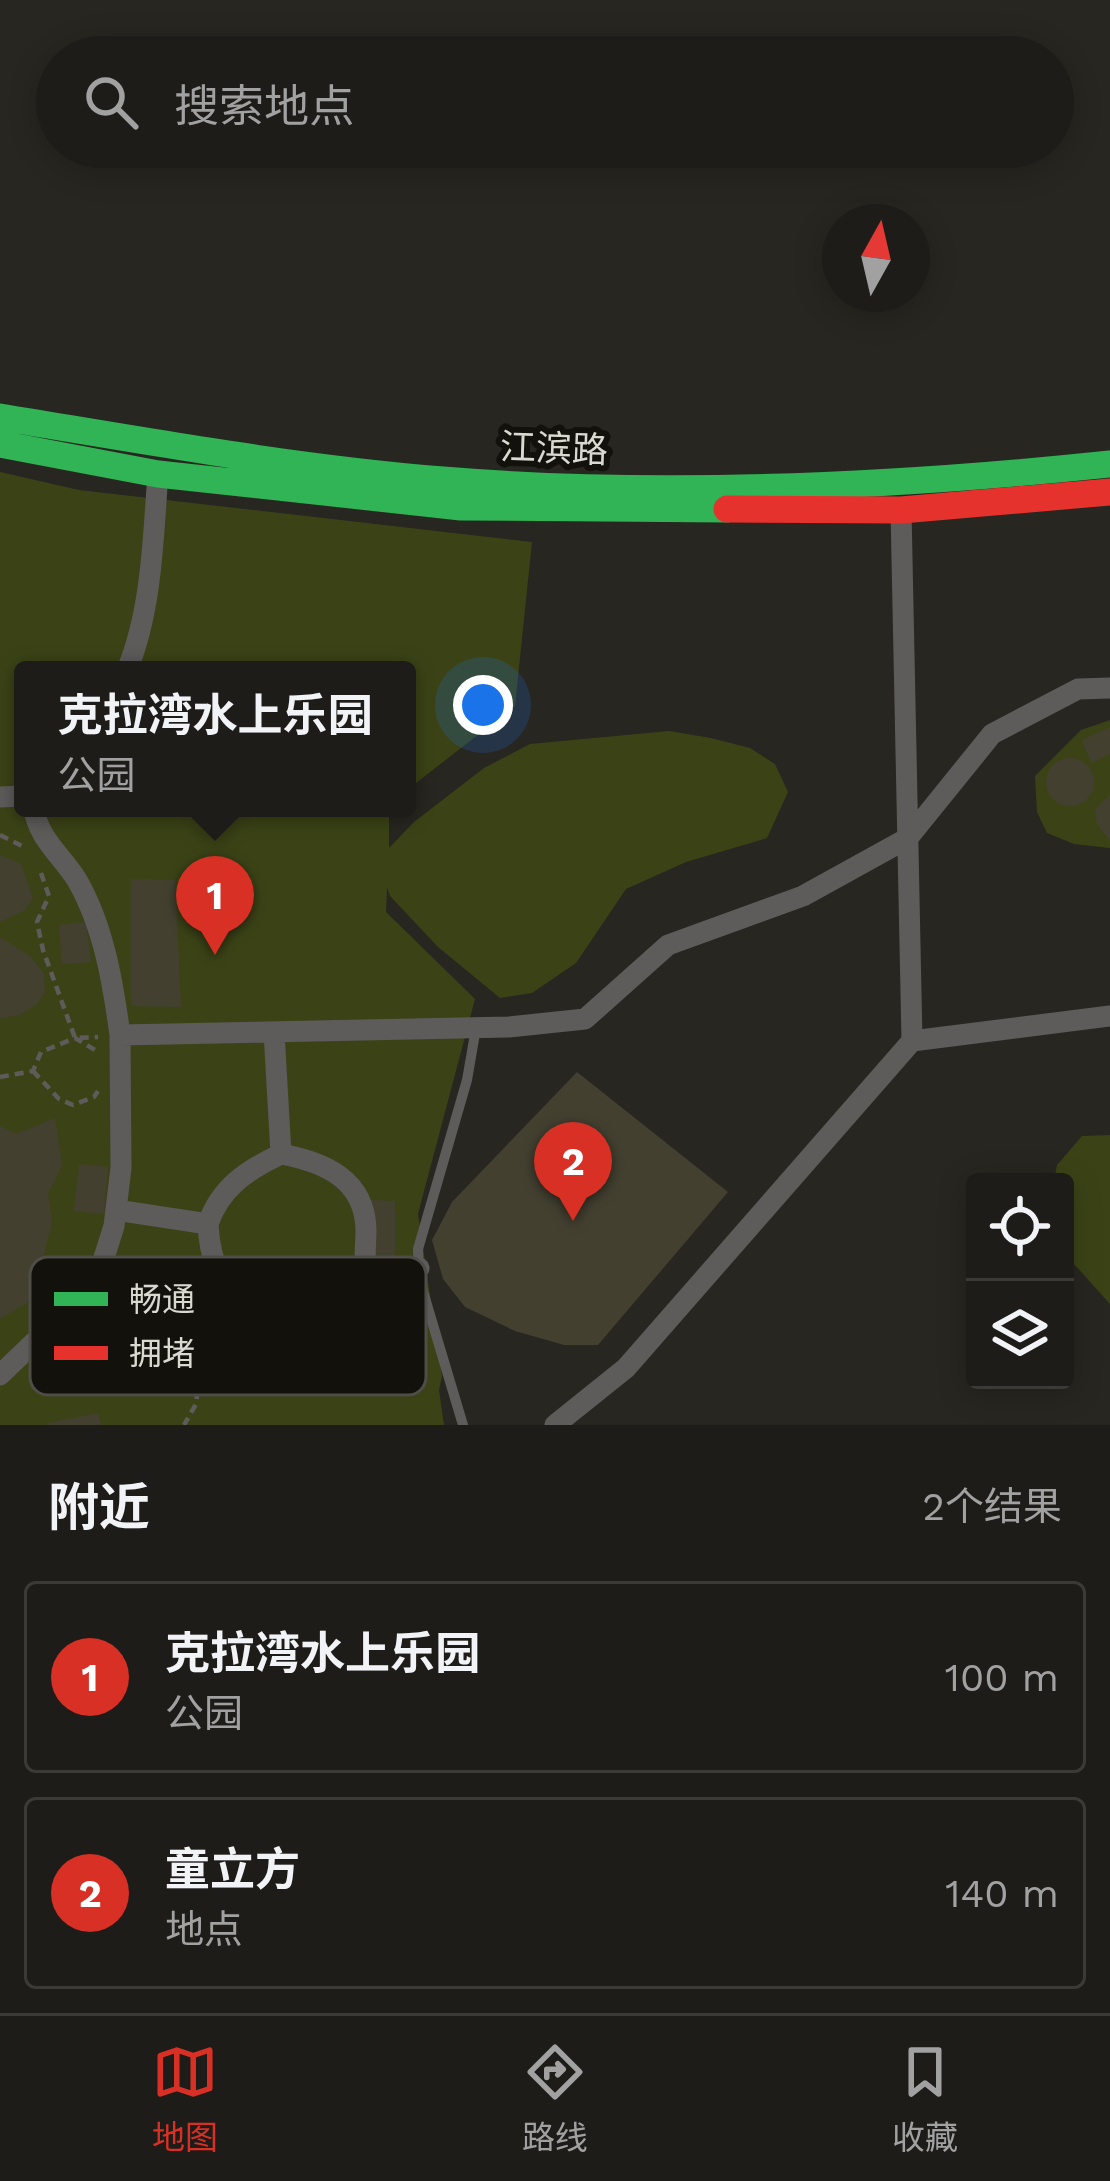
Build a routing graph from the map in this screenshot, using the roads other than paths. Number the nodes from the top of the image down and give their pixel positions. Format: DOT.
graph roads {
  1 [pos="0,418"];
  2 [pos="0,444"];
  3 [pos="1110,464"];
  4 [pos="158,474"];
  5 [pos="1110,492"];
  6 [pos="901,510"];
  7 [pos="131,661"];
  8 [pos="1110,688"];
  9 [pos="35,817"];
  10 [pos="908,838"];
  11 [pos="1110,1016"];
  12 [pos="476,1028"];
  13 [pos="274,1032"];
  14 [pos="120,1035"];
  15 [pos="912,1041"];
  16 [pos="281,1154"];
  17 [pos="116,1210"];
  18 [pos="208,1224"];
  19 [pos="103,1257"];
  20 [pos="211,1257"];
  21 [pos="367,1257"];
  22 [pos="418,1257"];
  23 [pos="426,1292"];
  24 [pos="30,1346"];
  25 [pos="0,1375"];
  26 [pos="464,1425"];
  27 [pos="555,1425"];
  1 -- 3 [label="main road, 江滨路"];
  2 -- 4 [label="main road, 江滨路"];
  4 -- 6 [label="main road, 江滨路"];
  4 -- 7 [label="street"];
  5 -- 6 [label="main road, 江滨路"];
  6 -- 10 [label="street"];
  8 -- 10 [label="street"];
  9 -- 14 [label="street"];
  10 -- 12 [label="street"];
  10 -- 15 [label="street"];
  11 -- 15 [label="street"];
  12 -- 13 [label="street"];
  12 -- 22 [label="lane"];
  13 -- 14 [label="street"];
  13 -- 16 [label="street"];
  14 -- 17 [label="street"];
  15 -- 27 [label="street"];
  16 -- 18 [label="street"];
  16 -- 21 [label="street"];
  17 -- 18 [label="street"];
  17 -- 19 [label="street"];
  18 -- 20 [label="street"];
  23 -- 26 [label="lane"];
  24 -- 25 [label="street"];
}
